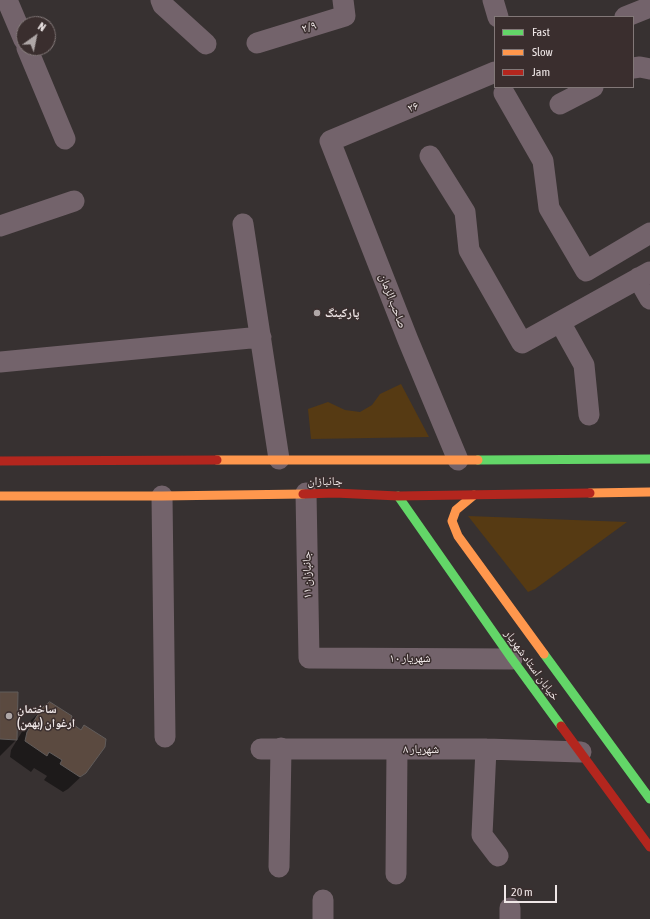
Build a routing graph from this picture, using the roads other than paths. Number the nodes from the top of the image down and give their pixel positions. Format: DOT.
graph roads {
  1 [pos="7,0"];
  2 [pos="161,0"];
  3 [pos="343,0"];
  4 [pos="493,0"];
  5 [pos="650,7"];
  6 [pos="498,16"];
  7 [pos="628,16"];
  8 [pos="16,21"];
  9 [pos="257,43"];
  10 [pos="206,44"];
  11 [pos="30,56"];
  12 [pos="634,68"];
  13 [pos="650,69"];
  14 [pos="494,72"];
  15 [pos="592,88"];
  16 [pos="504,93"];
  17 [pos="560,104"];
  18 [pos="65,138"];
  19 [pos="330,141"];
  20 [pos="430,156"];
  21 [pos="74,201"];
  22 [pos="243,224"];
  23 [pos="0,226"];
  24 [pos="650,233"];
  25 [pos="644,275"];
  26 [pos="650,299"];
  27 [pos="560,322"];
  28 [pos="261,337"];
  29 [pos="0,362"];
  30 [pos="589,415"];
  31 [pos="279,459"];
  32 [pos="650,459"];
  33 [pos="458,460"];
  34 [pos="0,461"];
  35 [pos="650,492"];
  36 [pos="306,493"];
  37 [pos="474,495"];
  38 [pos="0,496"];
  39 [pos="162,496"];
  40 [pos="398,496"];
  41 [pos="309,658"];
  42 [pos="512,659"];
  43 [pos="165,736"];
  44 [pos="281,748"];
  45 [pos="261,749"];
  46 [pos="397,749"];
  47 [pos="486,749"];
  48 [pos="581,752"];
  49 [pos="650,799"];
  50 [pos="650,847"];
  51 [pos="498,856"];
  52 [pos="279,867"];
  53 [pos="396,874"];
  1 -- 8 [label="street"];
  2 -- 10 [label="street"];
  3 -- 9 [label="street, ۲/۹"];
  4 -- 6 [label="street"];
  5 -- 7 [label="street"];
  11 -- 18 [label="street"];
  12 -- 13 [label="street"];
  14 -- 19 [label="street, ۲۶"];
  15 -- 17 [label="street"];
  16 -- 24 [label="street"];
  19 -- 33 [label="street, صاحب الزمان"];
  20 -- 27 [label="street"];
  21 -- 23 [label="street"];
  22 -- 28 [label="street"];
  25 -- 26 [label="street"];
  25 -- 27 [label="street"];
  27 -- 30 [label="street"];
  28 -- 29 [label="street"];
  28 -- 31 [label="street"];
  31 -- 33 [label="street, جانبازان"];
  31 -- 34 [label="street, جانبازان"];
  32 -- 33 [label="street, جانبازان"];
  35 -- 37 [label="street, جانبازان"];
  36 -- 39 [label="street, جانبازان"];
  36 -- 40 [label="street, جانبازان"];
  36 -- 41 [label="street, ۱۱ جانبازان"];
  37 -- 40 [label="street, جانبازان"];
  37 -- 49 [label="street, خیابان استاد شهریار"];
  38 -- 39 [label="street, جانبازان"];
  39 -- 43 [label="street"];
  40 -- 42 [label="street, خیابان استاد شهریار"];
  41 -- 42 [label="street, شهریار ۱۰"];
  42 -- 48 [label="street, خیابان استاد شهریار"];
  44 -- 45 [label="street, شهریار ۸"];
  44 -- 46 [label="street, شهریار ۸"];
  44 -- 52 [label="street"];
  46 -- 47 [label="street, شهریار ۸"];
  46 -- 53 [label="street"];
  47 -- 48 [label="street, شهریار ۸"];
  47 -- 51 [label="street"];
  48 -- 50 [label="street, خیابان استاد شهریار"];
}
